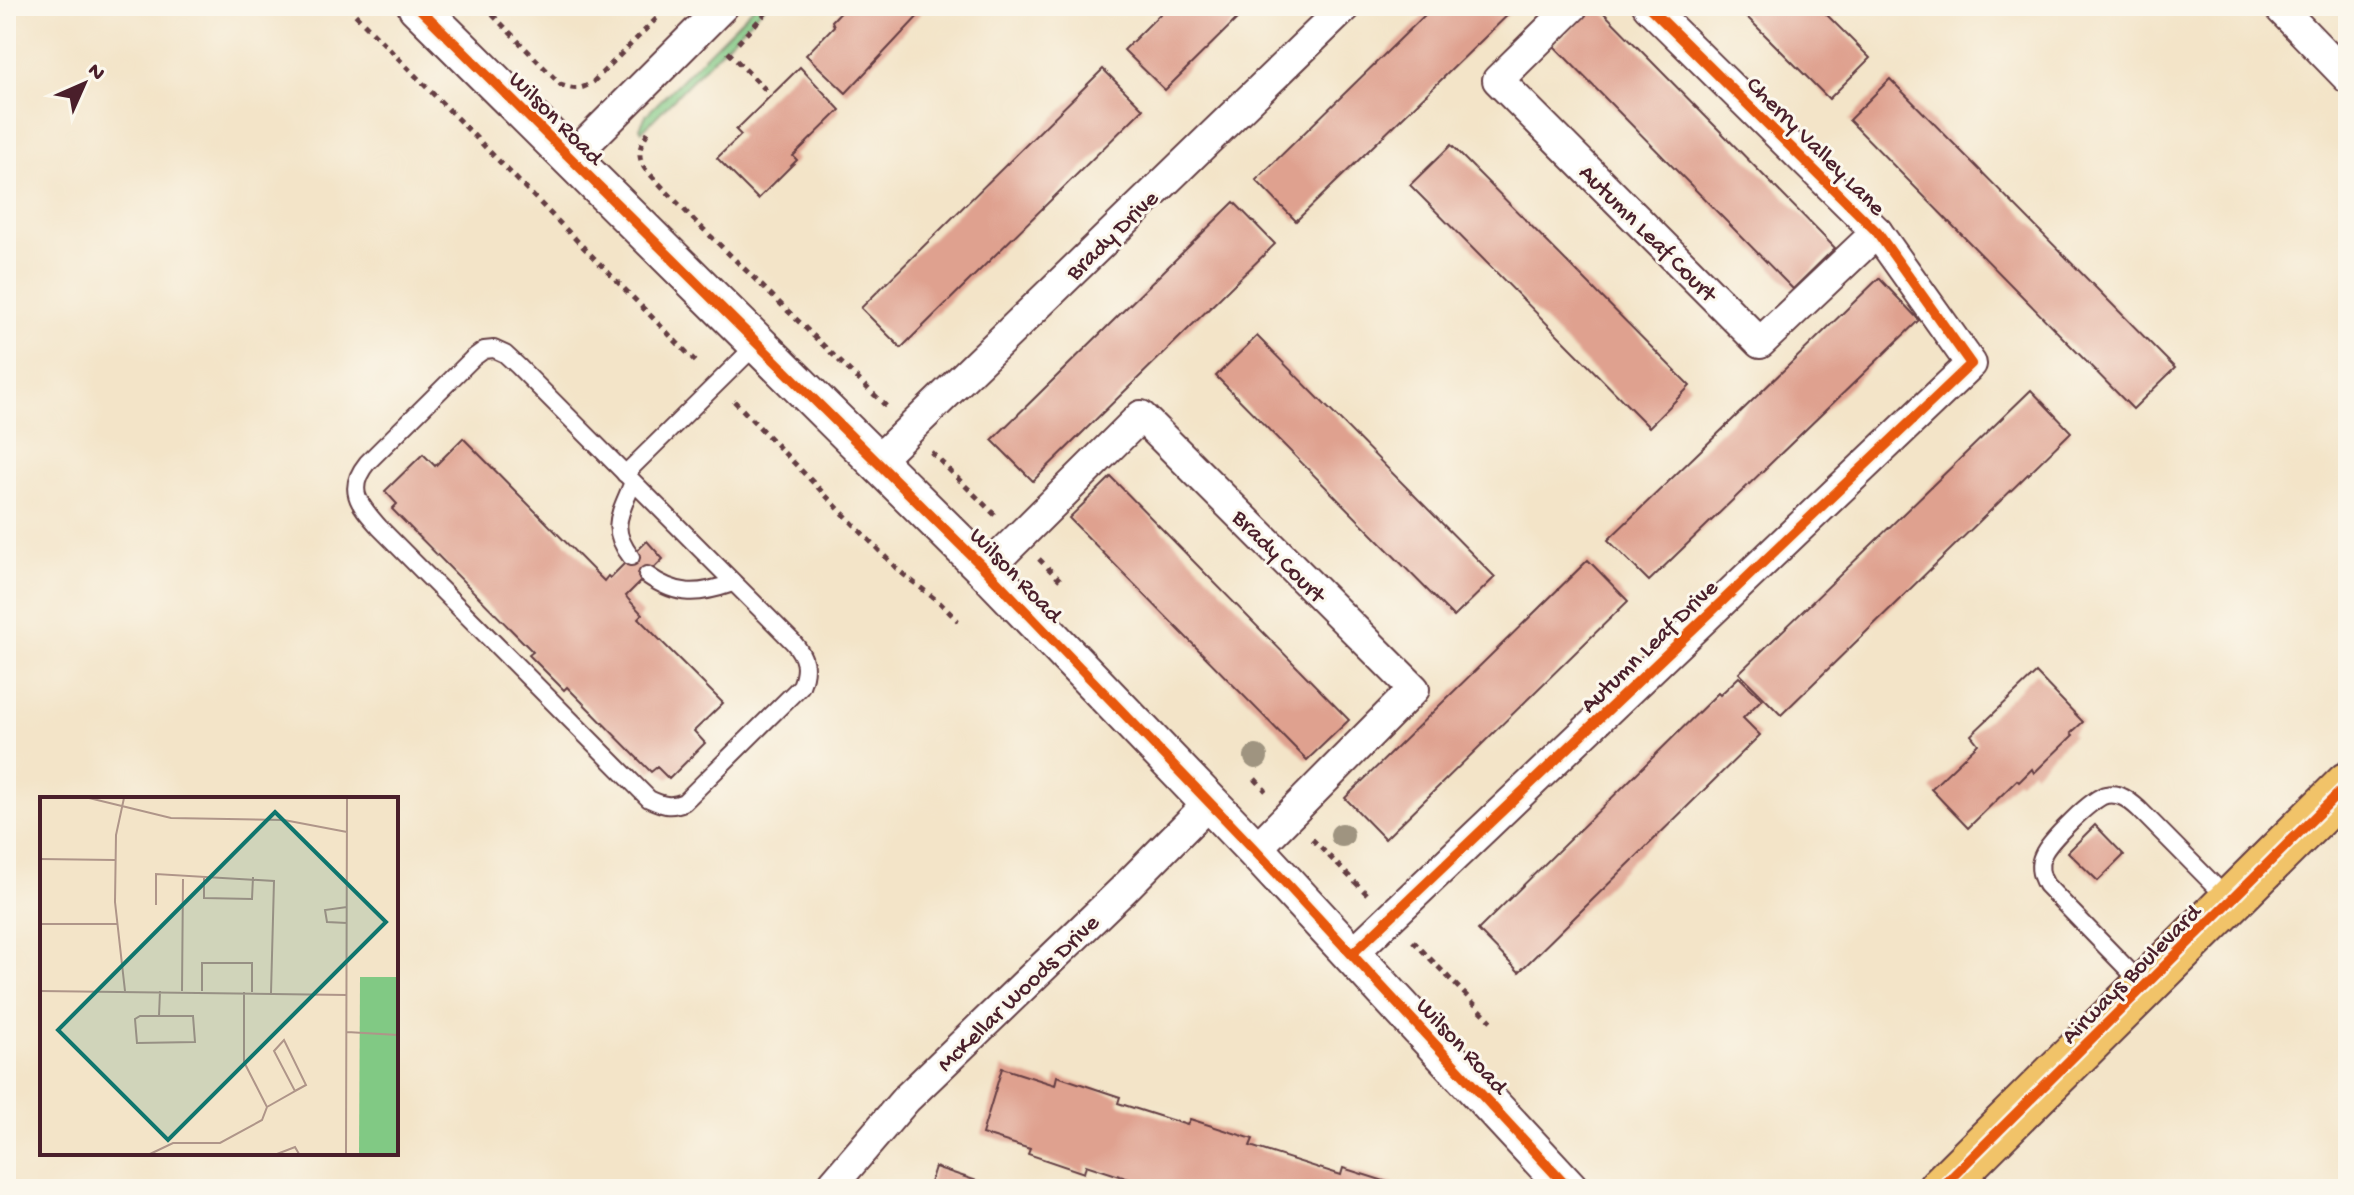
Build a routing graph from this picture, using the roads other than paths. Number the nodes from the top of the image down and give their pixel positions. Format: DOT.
graph roads {
  1 [pos="417,6"];
  2 [pos="723,6"];
  3 [pos="1346,6"];
  4 [pos="1573,6"];
  5 [pos="1648,6"];
  6 [pos="2278,6"];
  7 [pos="2348,78"];
  8 [pos="571,158"];
  9 [pos="1877,232"];
  10 [pos="757,344"];
  11 [pos="1971,364"];
  12 [pos="876,462"];
  13 [pos="629,478"];
  14 [pos="631,557"];
  15 [pos="986,570"];
  16 [pos="647,575"];
  17 [pos="733,583"];
  18 [pos="2348,784"];
  19 [pos="1210,802"];
  20 [pos="1255,850"];
  21 [pos="2231,901"];
  22 [pos="1352,954"];
  23 [pos="2145,987"];
  24 [pos="832,1189"];
  25 [pos="1569,1189"];
  26 [pos="1940,1189"];
  1 -- 8 [label="street, Wilson Road"];
  2 -- 8 [label="street"];
  3 -- 12 [label="street, Brady Drive"];
  4 -- 9 [label="street, Autumn Leaf Court"];
  5 -- 9 [label="street, Cherry Valley Lane"];
  6 -- 7 [label="street"];
  8 -- 10 [label="street, Wilson Road"];
  9 -- 11 [label="street, Cherry Valley Lane"];
  10 -- 12 [label="street, Wilson Road"];
  10 -- 13 [label="lane"];
  11 -- 22 [label="street, Autumn Leaf Drive"];
  12 -- 15 [label="street, Wilson Road"];
  13 -- 14 [label="lane"];
  13 -- 17 [label="lane"];
  13 -- 17 [label="lane"];
  15 -- 19 [label="street, Wilson Road"];
  15 -- 20 [label="street, Brady Court"];
  16 -- 17 [label="lane"];
  18 -- 21 [label="main road, Airways Boulevard"];
  19 -- 20 [label="street, Wilson Road"];
  19 -- 24 [label="street, McKellar Woods Drive"];
  20 -- 22 [label="street, Wilson Road"];
  21 -- 23 [label="main road, Airways Boulevard"];
  21 -- 23 [label="lane"];
  22 -- 25 [label="street, Wilson Road"];
  23 -- 26 [label="main road, Airways Boulevard"];
}
